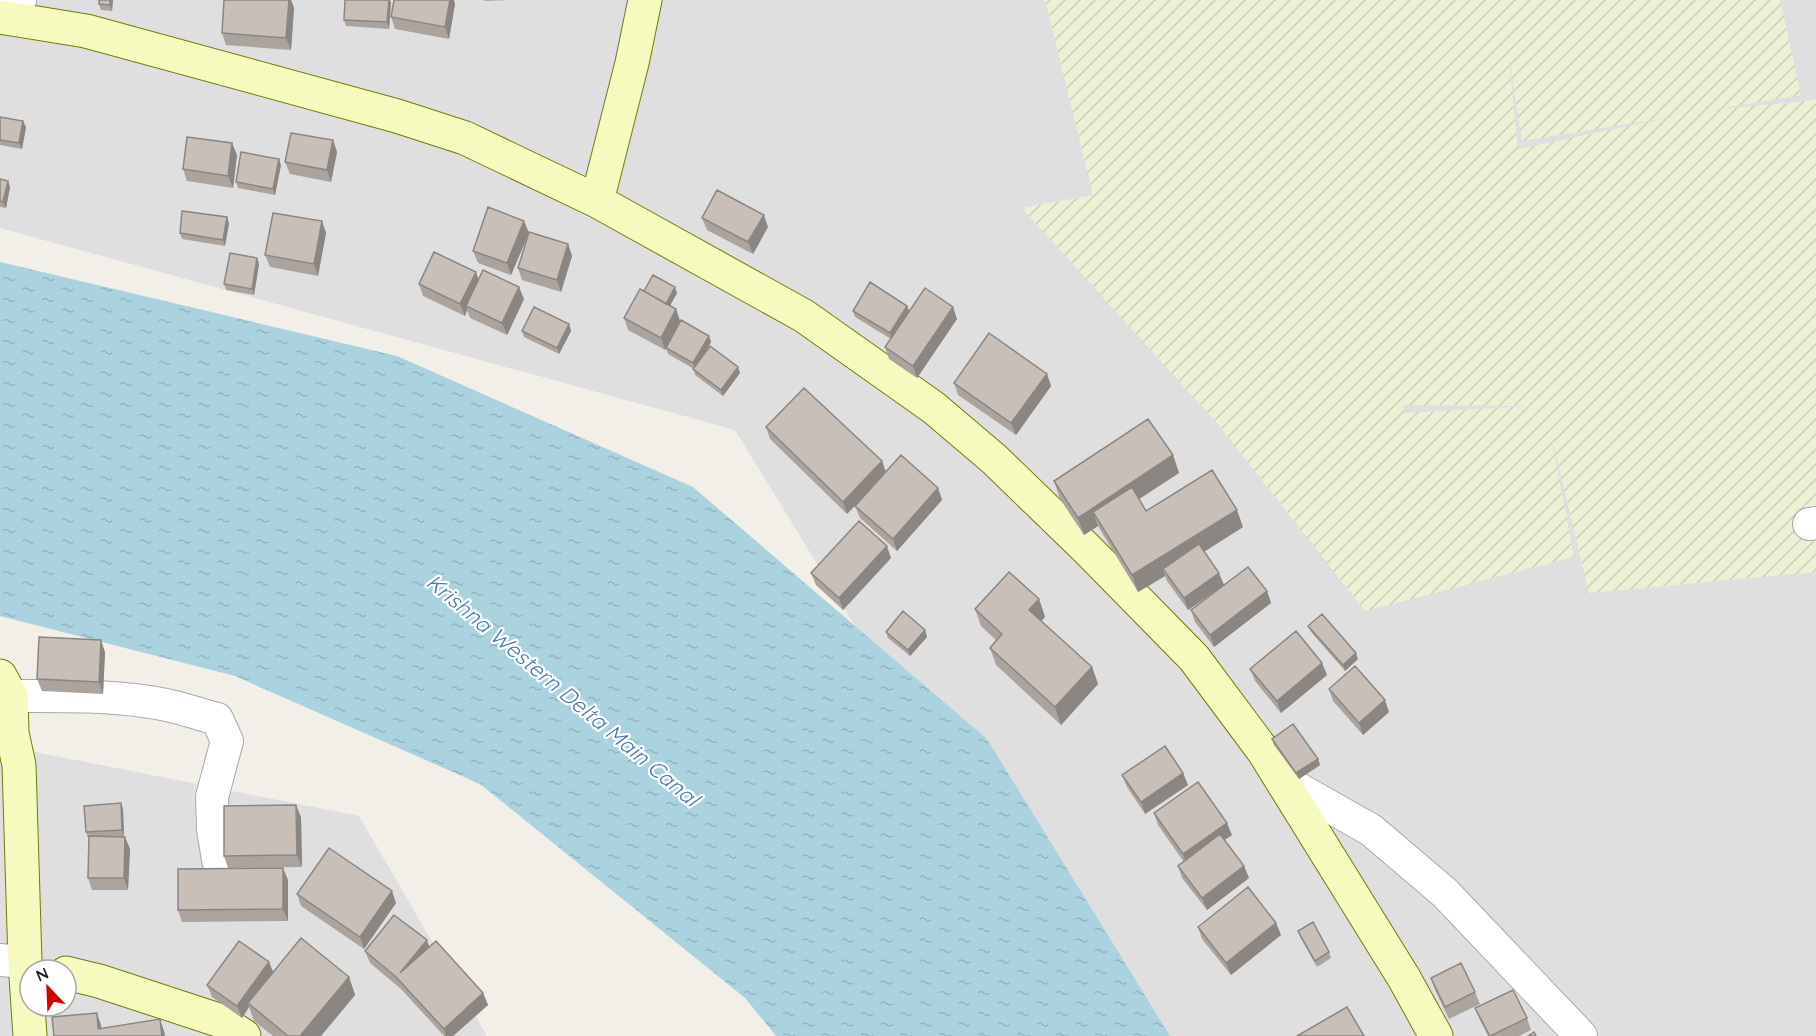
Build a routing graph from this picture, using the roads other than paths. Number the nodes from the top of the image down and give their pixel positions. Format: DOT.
graph roads {
  1 [pos="20,0"];
  2 [pos="645,0"];
  3 [pos="0,10"];
  4 [pos="0,16"];
  5 [pos="597,201"];
  6 [pos="5,686"];
  7 [pos="1281,779"];
  8 [pos="219,860"];
  9 [pos="27,958"];
  10 [pos="78,976"];
  11 [pos="29,1018"];
  12 [pos="30,1036"];
  13 [pos="244,1036"];
  14 [pos="1436,1036"];
  15 [pos="1581,1036"];
  1 -- 3 [label="street"];
  2 -- 5 [label="main road"];
  4 -- 5 [label="main road"];
  5 -- 7 [label="main road"];
  6 -- 8 [label="street"];
  6 -- 9 [label="main road"];
  7 -- 14 [label="main road"];
  7 -- 15 [label="street"];
  10 -- 13 [label="main road"];
  11 -- 12 [label="main road"];
}
